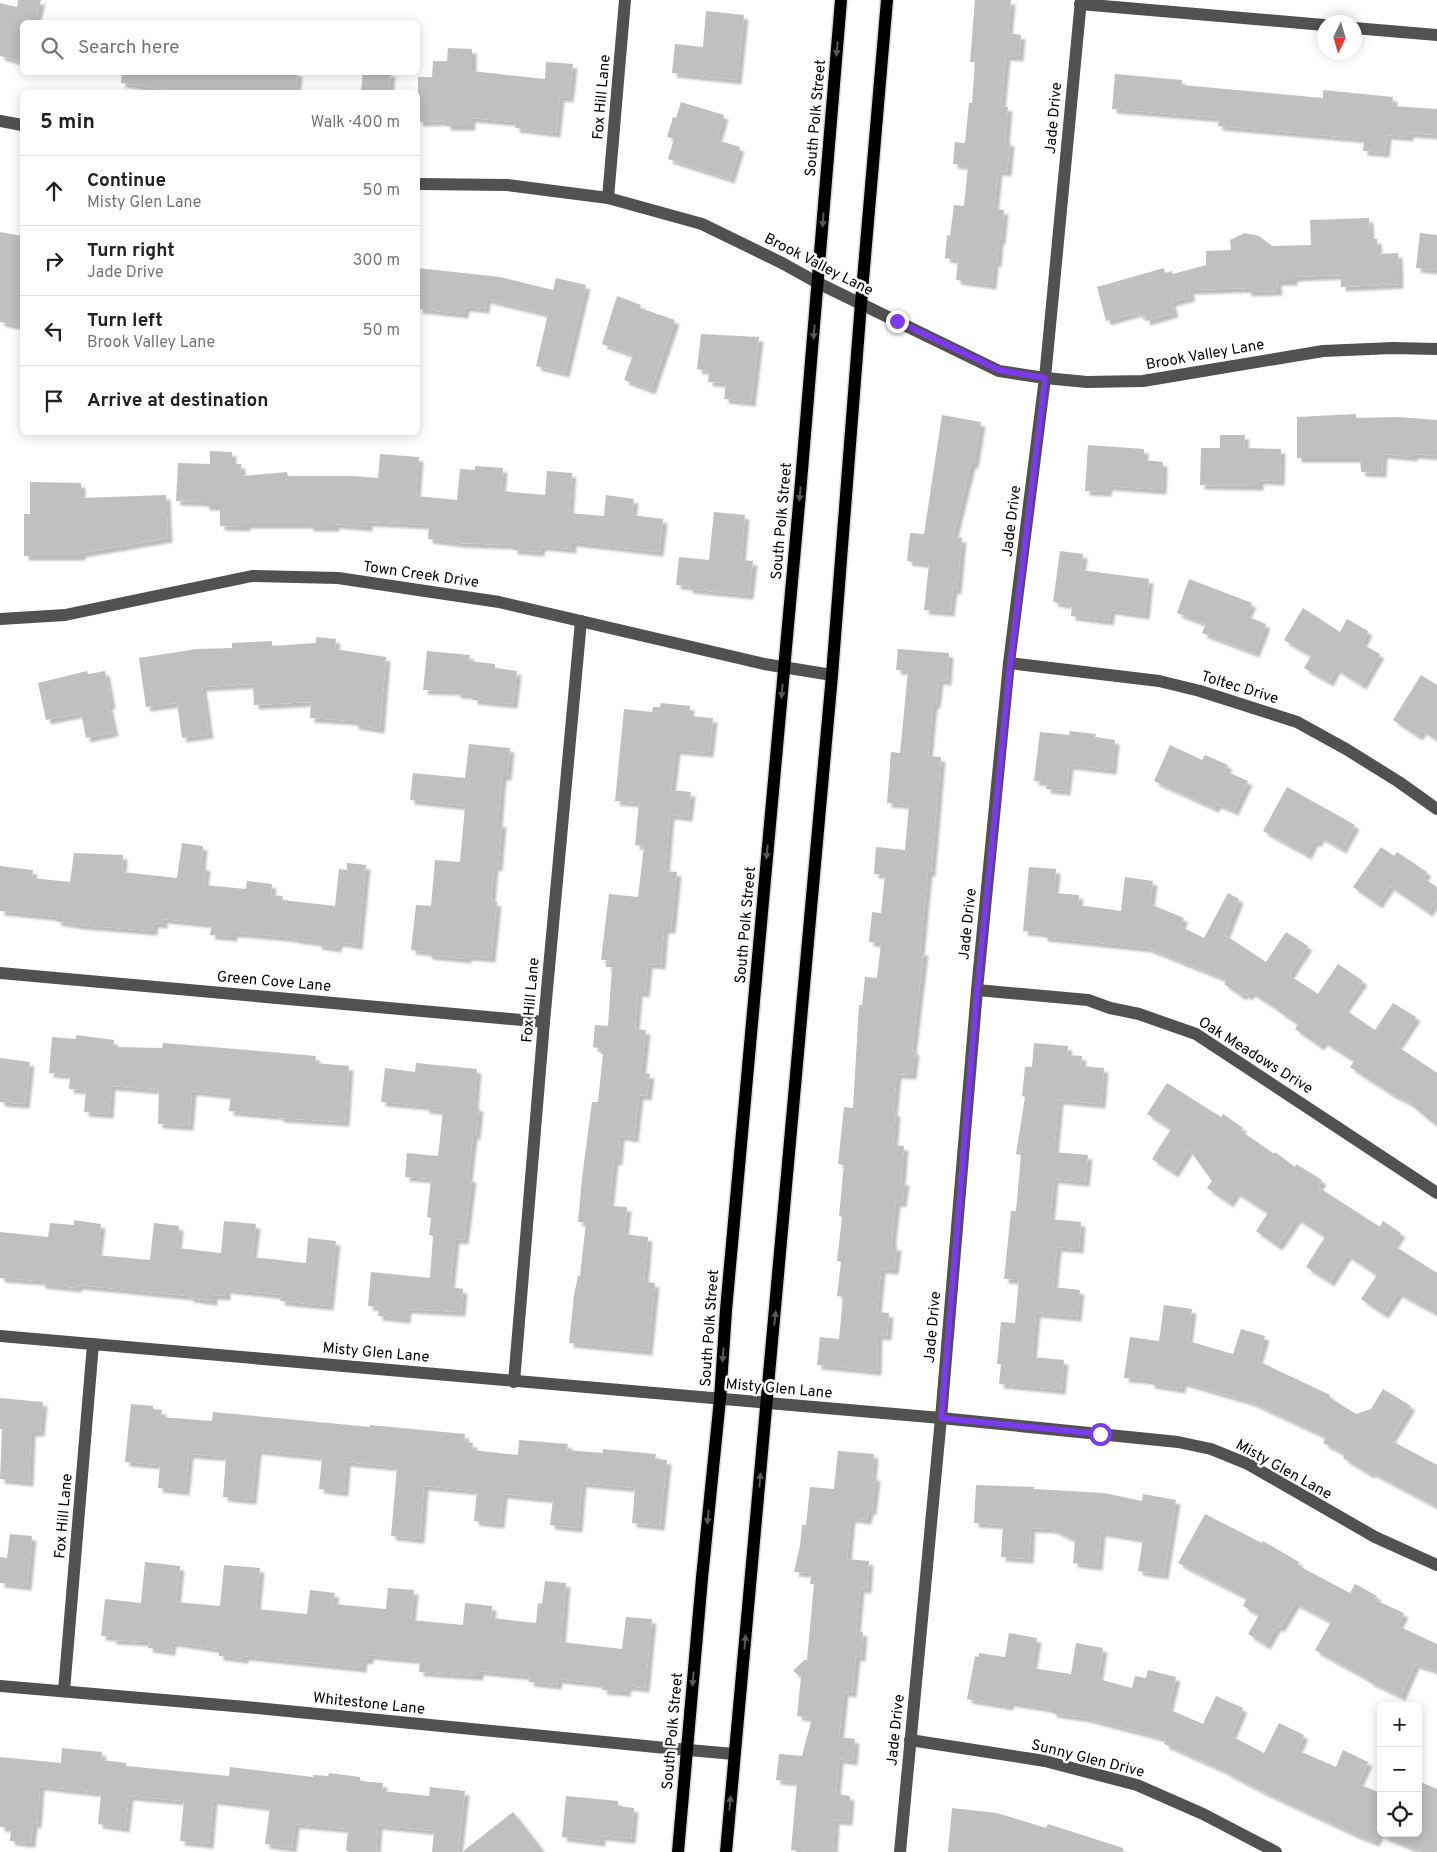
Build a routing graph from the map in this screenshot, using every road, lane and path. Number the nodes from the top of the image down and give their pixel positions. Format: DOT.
graph roads {
  1 [pos="625,0"];
  2 [pos="842,0"];
  3 [pos="887,0"];
  4 [pos="1081,2"];
  5 [pos="1317,24"];
  6 [pos="1362,29"];
  7 [pos="1437,35"];
  8 [pos="0,121"];
  9 [pos="20,125"];
  10 [pos="420,184"];
  11 [pos="608,198"];
  12 [pos="818,284"];
  13 [pos="861,303"];
  14 [pos="1437,349"];
  15 [pos="1045,378"];
  16 [pos="0,619"];
  17 [pos="581,621"];
  18 [pos="1010,663"];
  19 [pos="784,666"];
  20 [pos="832,675"];
  21 [pos="1437,809"];
  22 [pos="0,973"];
  23 [pos="977,990"];
  24 [pos="544,1022"];
  25 [pos="1437,1193"];
  26 [pos="0,1336"];
  27 [pos="93,1344"];
  28 [pos="514,1382"];
  29 [pos="720,1399"];
  30 [pos="767,1404"];
  31 [pos="941,1418"];
  32 [pos="1437,1565"];
  33 [pos="0,1686"];
  34 [pos="64,1691"];
  35 [pos="910,1740"];
  36 [pos="687,1750"];
  37 [pos="734,1754"];
  38 [pos="678,1852"];
  39 [pos="726,1852"];
  40 [pos="900,1852"];
  41 [pos="1276,1852"];
  1 -- 11 [label="street, Fox Hill Lane"];
  2 -- 12 [label="main road, South Polk Street, one-way"];
  3 -- 13 [label="main road"];
  4 -- 5 [label="street"];
  4 -- 15 [label="street, Jade Drive"];
  6 -- 7 [label="street"];
  8 -- 9 [label="street"];
  10 -- 11 [label="street, Brook Valley Lane"];
  11 -- 12 [label="street, Brook Valley Lane"];
  12 -- 13 [label="street, Brook Valley Lane"];
  12 -- 19 [label="main road, South Polk Street, one-way"];
  13 -- 15 [label="street, Brook Valley Lane"];
  13 -- 20 [label="main road"];
  14 -- 15 [label="street, Brook Valley Lane"];
  15 -- 18 [label="street, Jade Drive"];
  16 -- 17 [label="street, Town Creek Drive"];
  17 -- 19 [label="street, Town Creek Drive"];
  17 -- 24 [label="street, Fox Hill Lane"];
  18 -- 21 [label="street, Toltec Drive"];
  18 -- 23 [label="street, Jade Drive"];
  19 -- 20 [label="street, Town Creek Drive"];
  19 -- 29 [label="main road, South Polk Street, one-way"];
  30 -- 20 [label="main road, one-way"];
  22 -- 24 [label="street, Green Cove Lane"];
  23 -- 25 [label="street, Oak Meadows Drive"];
  23 -- 31 [label="street, Jade Drive"];
  24 -- 28 [label="street, Fox Hill Lane"];
  26 -- 27 [label="street, Misty Glen Lane"];
  27 -- 28 [label="street, Misty Glen Lane"];
  27 -- 34 [label="street, Fox Hill Lane"];
  28 -- 29 [label="street, Misty Glen Lane"];
  29 -- 30 [label="street, Misty Glen Lane"];
  29 -- 36 [label="main road, South Polk Street, one-way"];
  30 -- 31 [label="street, Misty Glen Lane"];
  37 -- 30 [label="main road, one-way"];
  31 -- 32 [label="street, Misty Glen Lane"];
  31 -- 35 [label="street, Jade Drive"];
  33 -- 34 [label="street, Whitestone Lane"];
  34 -- 36 [label="street, Whitestone Lane"];
  35 -- 40 [label="street, Jade Drive"];
  35 -- 41 [label="street, Sunny Glen Drive"];
  36 -- 37 [label="street, Whitestone Lane"];
  36 -- 38 [label="main road, South Polk Street"];
  39 -- 37 [label="main road, one-way"];
}
